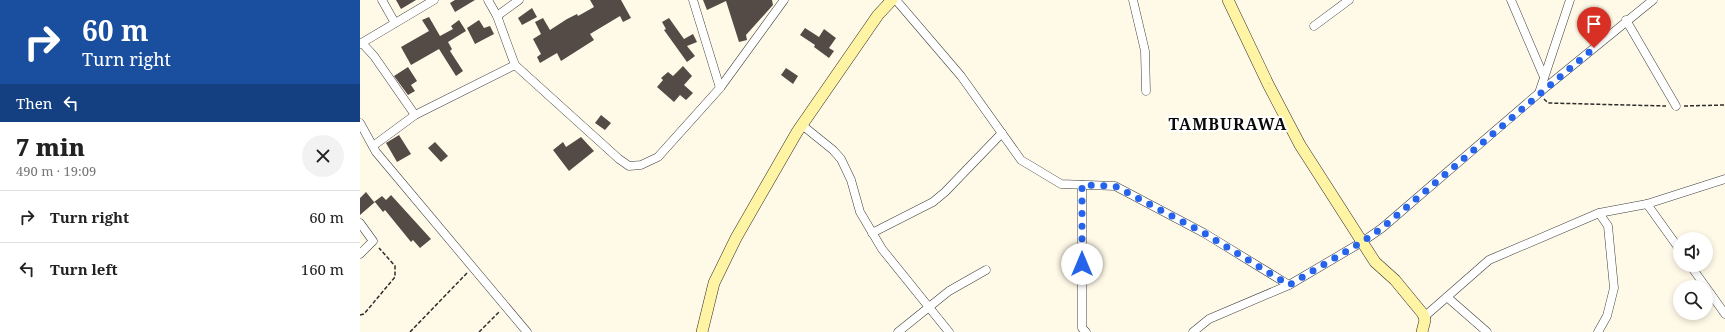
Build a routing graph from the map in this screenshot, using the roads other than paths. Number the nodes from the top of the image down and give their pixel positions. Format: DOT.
graph roads {
  1 [pos="382,0"];
  2 [pos="434,0"];
  3 [pos="488,0"];
  4 [pos="519,0"];
  5 [pos="694,0"];
  6 [pos="784,0"];
  7 [pos="892,0"];
  8 [pos="896,0"];
  9 [pos="1133,0"];
  10 [pos="1228,0"];
  11 [pos="1349,0"];
  12 [pos="1511,0"];
  13 [pos="1570,0"];
  14 [pos="1653,0"];
  15 [pos="497,16"];
  16 [pos="1626,20"];
  17 [pos="395,23"];
  18 [pos="1314,26"];
  19 [pos="361,43"];
  20 [pos="515,65"];
  21 [pos="1544,77"];
  22 [pos="720,88"];
  23 [pos="1146,91"];
  24 [pos="1539,93"];
  25 [pos="1676,106"];
  26 [pos="415,115"];
  27 [pos="360,123"];
  28 [pos="802,125"];
  29 [pos="1002,133"];
  30 [pos="373,146"];
  31 [pos="1725,179"];
  32 [pos="1082,185"];
  33 [pos="1647,204"];
  34 [pos="1599,212"];
  35 [pos="360,223"];
  36 [pos="872,233"];
  37 [pos="1673,240"];
  38 [pos="1362,242"];
  39 [pos="360,254"];
  40 [pos="986,270"];
  41 [pos="1695,272"];
  42 [pos="1289,285"];
  43 [pos="1447,297"];
  44 [pos="929,306"];
  45 [pos="1725,314"];
  46 [pos="1424,317"];
  47 [pos="527,332"];
  48 [pos="702,332"];
  49 [pos="898,332"];
  50 [pos="949,332"];
  51 [pos="1086,332"];
  52 [pos="1193,332"];
  53 [pos="1422,332"];
  54 [pos="1487,332"];
  55 [pos="1598,332"];
  1 -- 17 [label="street"];
  2 -- 17 [label="street"];
  3 -- 15 [label="street"];
  4 -- 15 [label="street"];
  5 -- 22 [label="street"];
  6 -- 22 [label="street"];
  7 -- 28 [label="street"];
  8 -- 29 [label="street"];
  9 -- 23 [label="street"];
  10 -- 38 [label="street"];
  11 -- 18 [label="street"];
  12 -- 21 [label="street"];
  13 -- 21 [label="street"];
  14 -- 16 [label="street"];
  15 -- 20 [label="street"];
  16 -- 24 [label="street"];
  16 -- 25 [label="street"];
  17 -- 19 [label="street"];
  19 -- 26 [label="street"];
  20 -- 22 [label="street"];
  20 -- 26 [label="street"];
  21 -- 24 [label="street"];
  24 -- 38 [label="street"];
  26 -- 30 [label="street"];
  27 -- 30 [label="street"];
  28 -- 36 [label="street"];
  28 -- 48 [label="street"];
  29 -- 32 [label="street"];
  29 -- 36 [label="street"];
  30 -- 47 [label="street"];
  31 -- 33 [label="street"];
  32 -- 42 [label="street"];
  32 -- 51 [label="street"];
  33 -- 34 [label="street"];
  33 -- 37 [label="street"];
  34 -- 43 [label="street"];
  34 -- 55 [label="street"];
  35 -- 39 [label="street"];
  36 -- 44 [label="street"];
  38 -- 42 [label="street"];
  38 -- 46 [label="street"];
  40 -- 44 [label="street"];
  41 -- 45 [label="street"];
  42 -- 52 [label="street"];
  43 -- 46 [label="street"];
  43 -- 54 [label="street"];
  44 -- 49 [label="street"];
  44 -- 50 [label="street"];
  46 -- 53 [label="street"];
}
